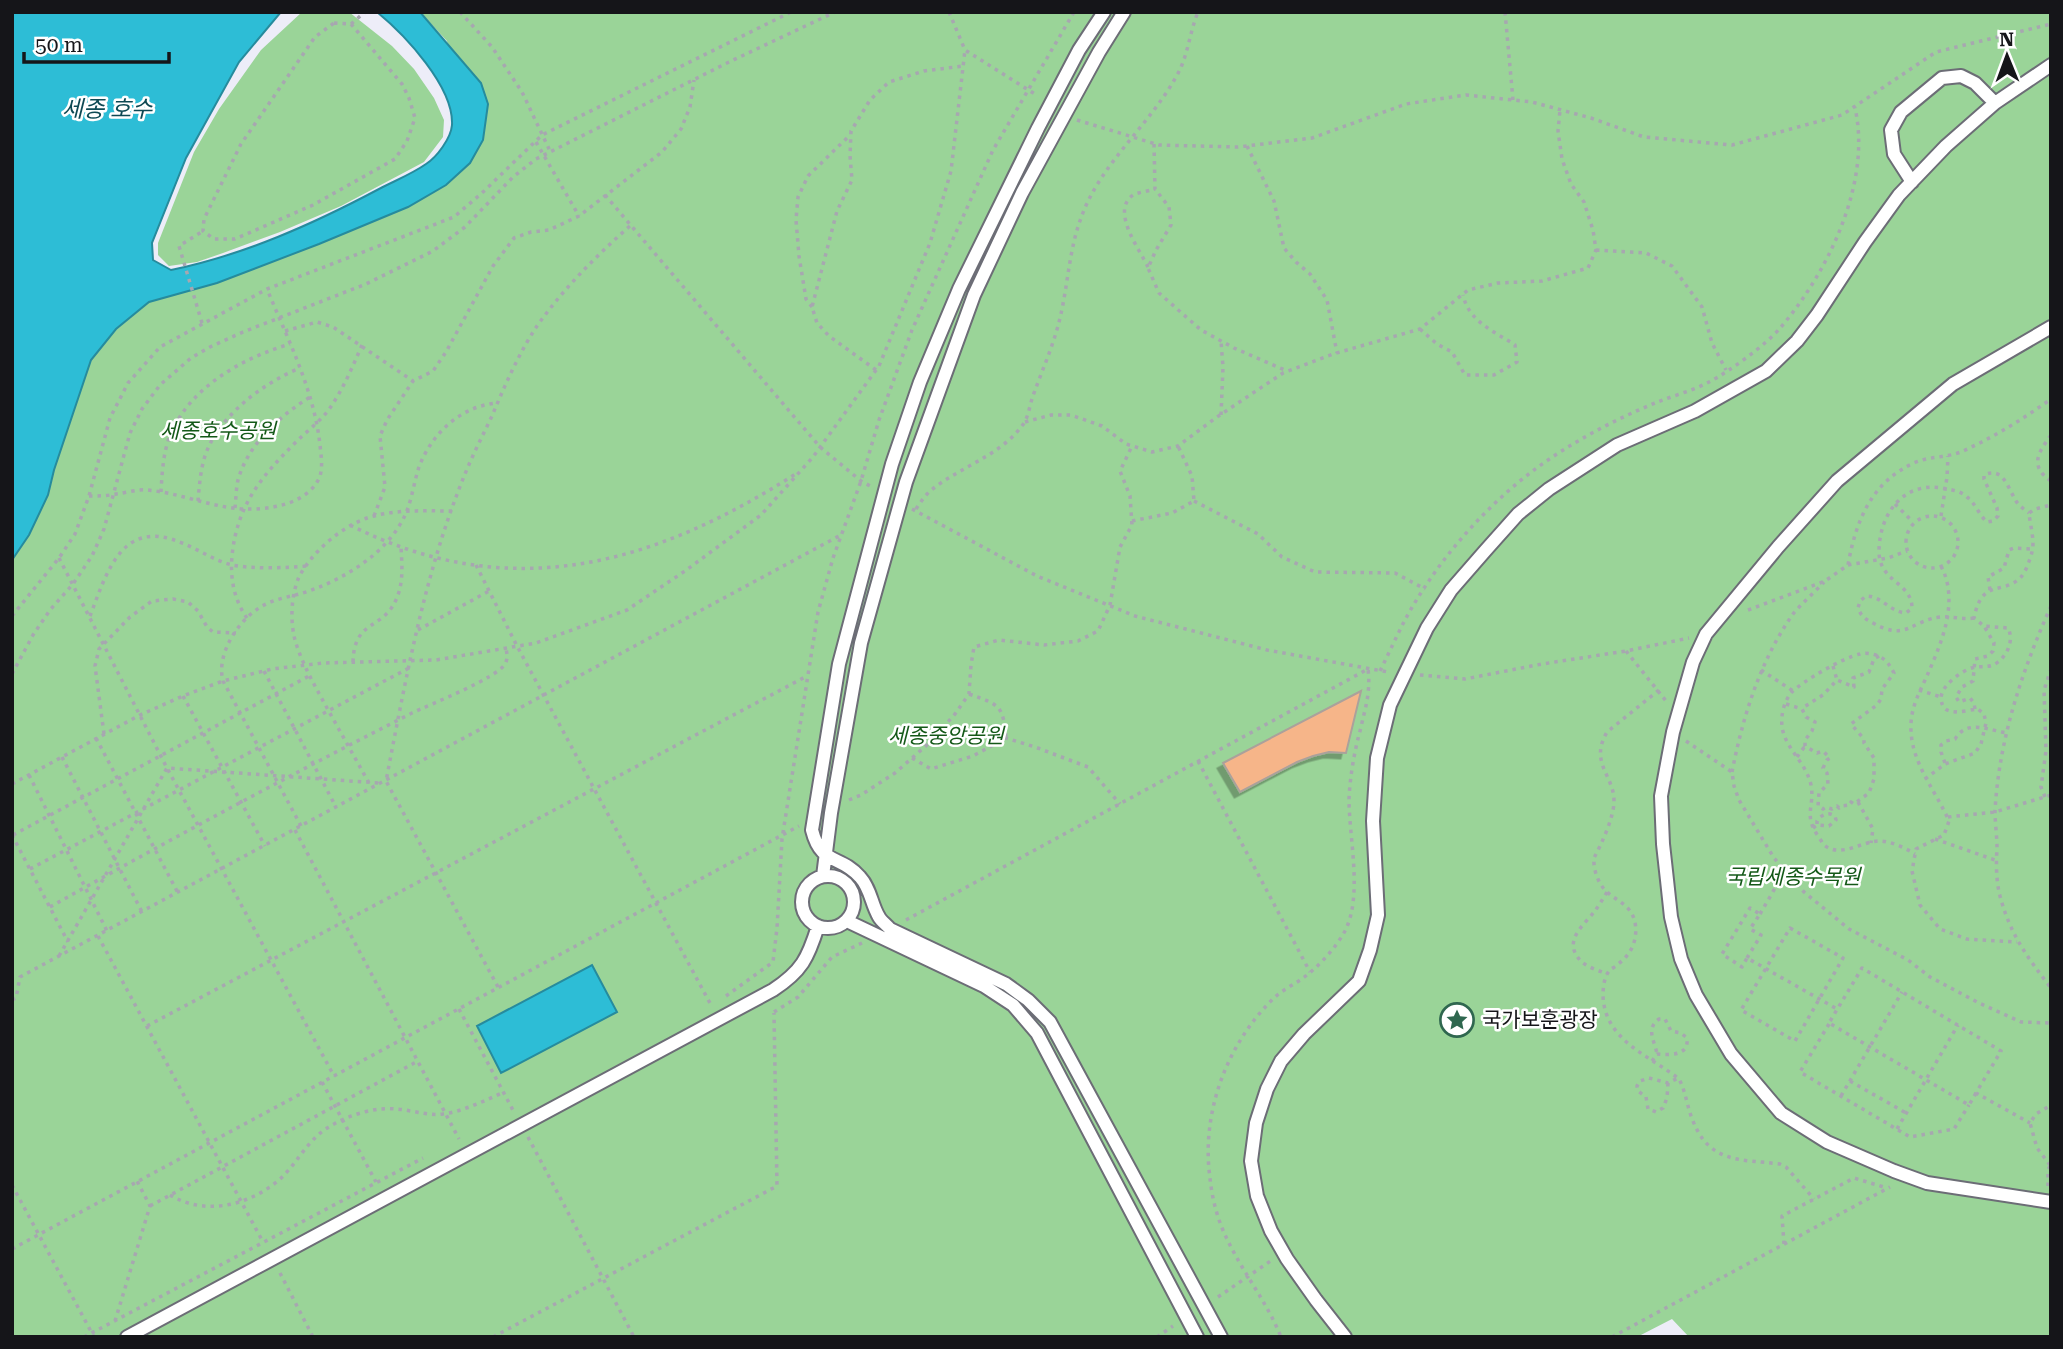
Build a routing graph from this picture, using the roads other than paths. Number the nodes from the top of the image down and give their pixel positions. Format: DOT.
graph roads {
  1 [pos="1104,12"];
  2 [pos="1124,12"];
  3 [pos="2051,65"];
  4 [pos="1995,103"];
  5 [pos="1912,182"];
  6 [pos="2051,327"];
  7 [pos="826,856"];
  8 [pos="823,876"];
  9 [pos="847,920"];
  10 [pos="818,926"];
  11 [pos="2049,1201"];
  12 [pos="127,1337"];
  13 [pos="1197,1337"];
  14 [pos="1221,1337"];
  15 [pos="1345,1337"];
  1 -- 7 [label="lane"];
  2 -- 7 [label="lane"];
  3 -- 4 [label="lane"];
  4 -- 5 [label="lane"];
  4 -- 5 [label="lane"];
  5 -- 15 [label="lane"];
  6 -- 11 [label="lane"];
  7 -- 8 [label="lane"];
  7 -- 14 [label="lane"];
  8 -- 9 [label="lane"];
  8 -- 10 [label="lane"];
  9 -- 10 [label="lane"];
  9 -- 13 [label="lane"];
  10 -- 12 [label="lane"];
}
